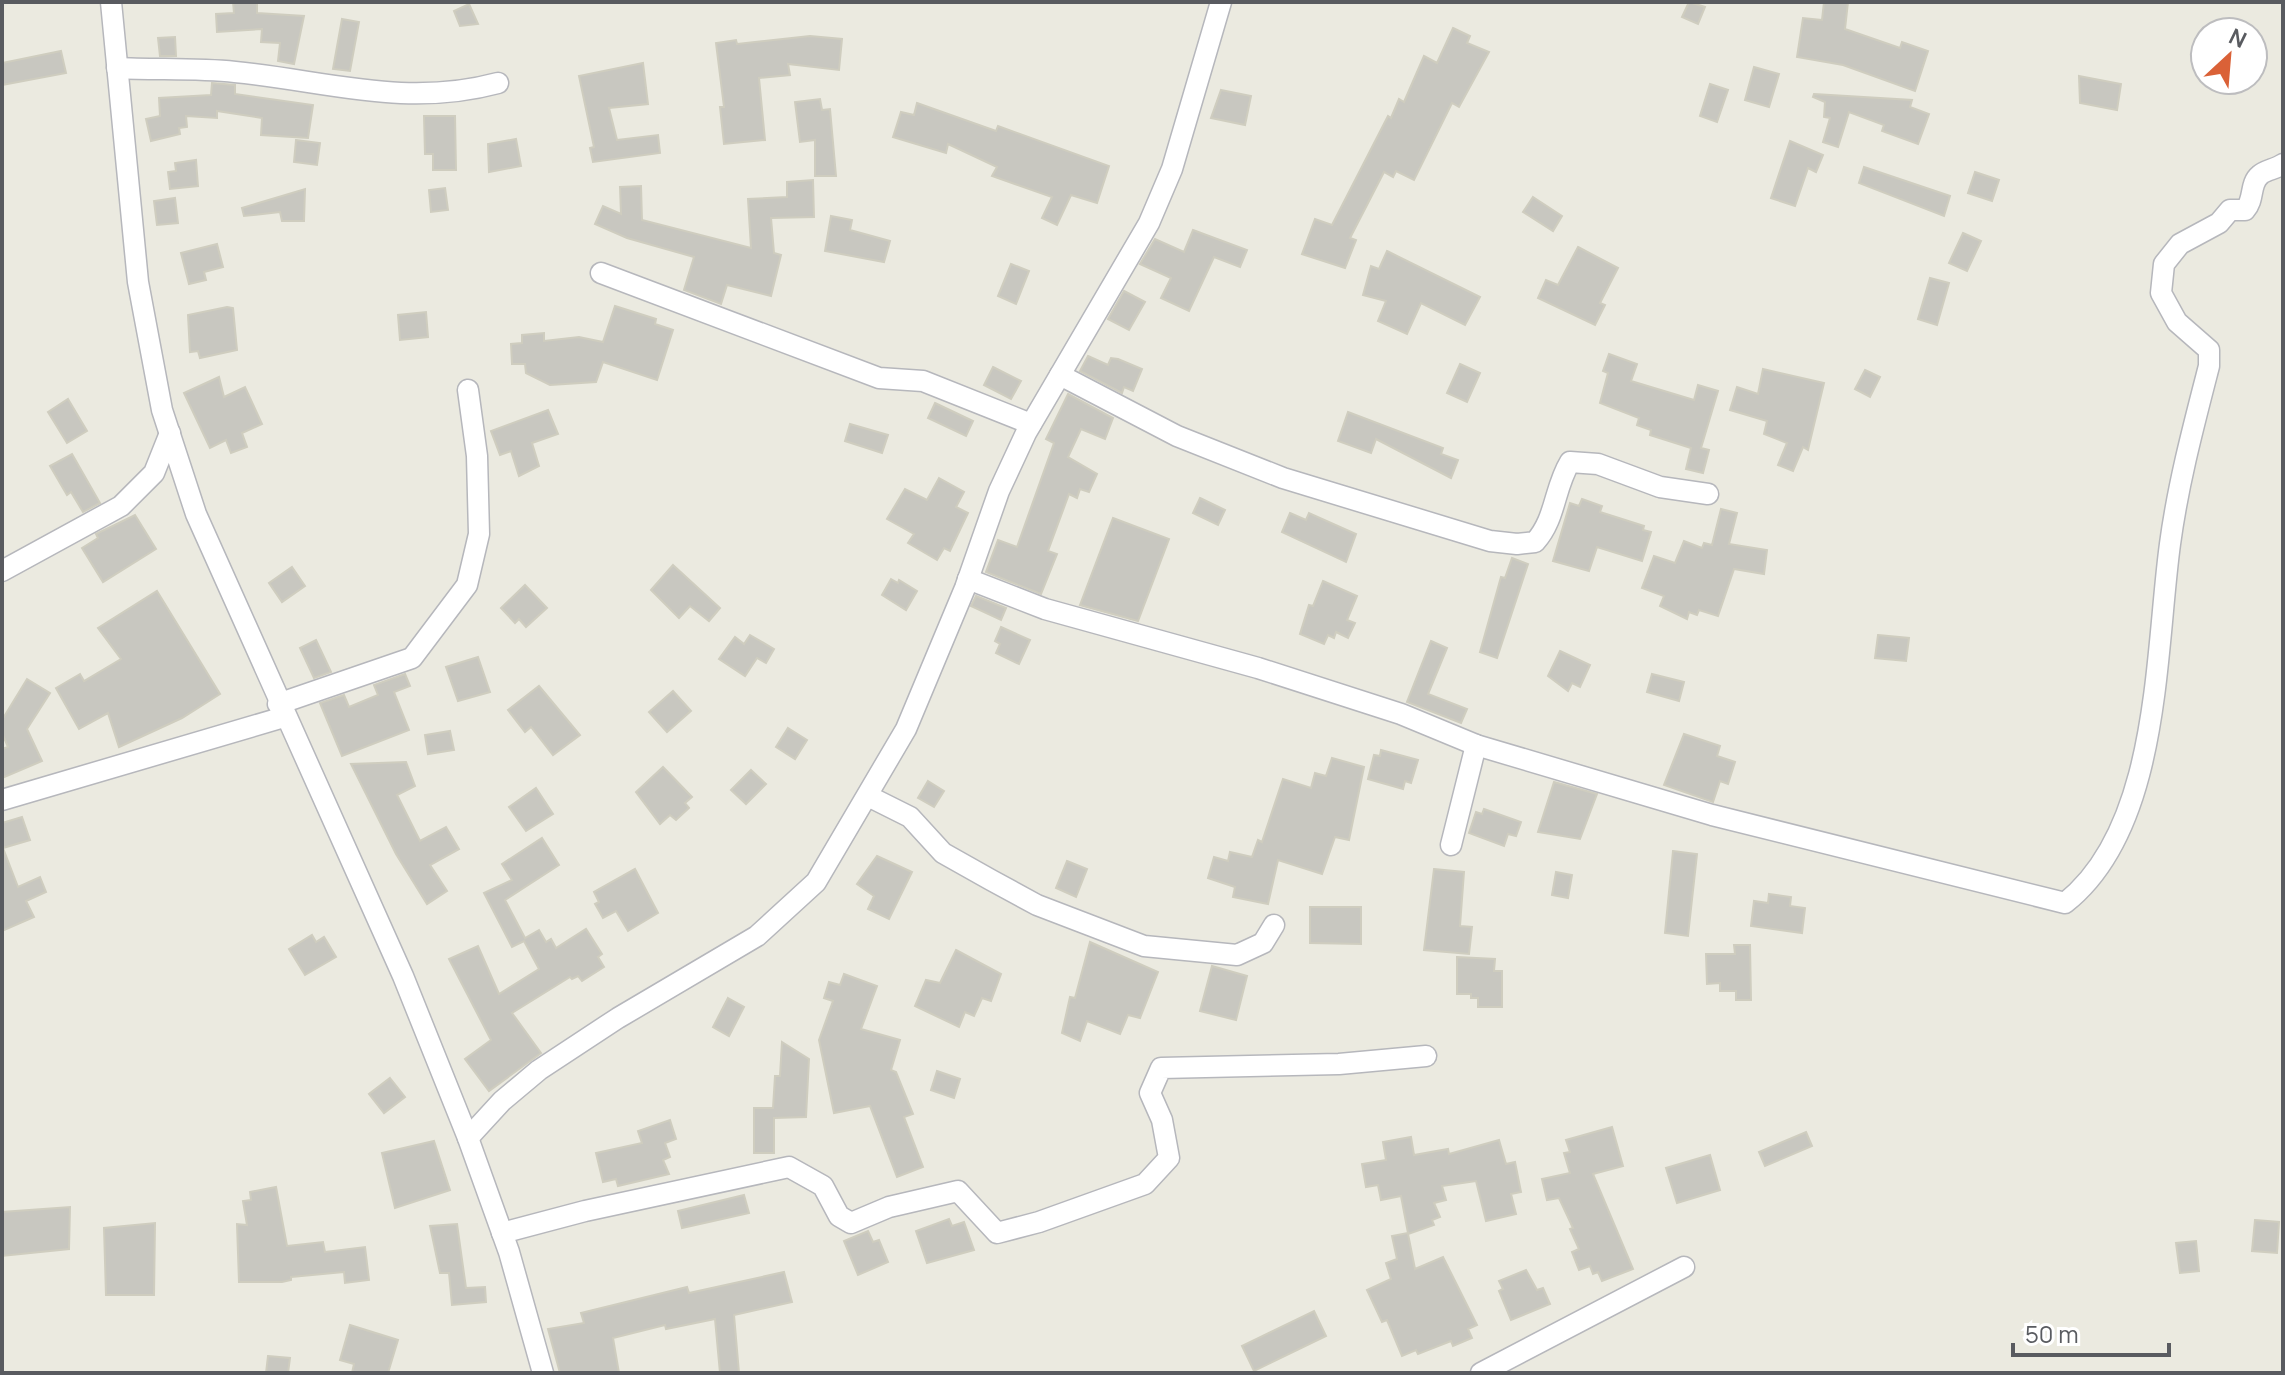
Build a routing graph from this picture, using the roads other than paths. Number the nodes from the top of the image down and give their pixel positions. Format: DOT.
graph roads {
  1 [pos="111,2"];
  2 [pos="1221,2"];
  3 [pos="117,68"];
  4 [pos="498,83"];
  5 [pos="2283,164"];
  6 [pos="601,273"];
  7 [pos="1060,375"];
  8 [pos="468,390"];
  9 [pos="1031,424"];
  10 [pos="170,433"];
  11 [pos="1708,494"];
  12 [pos="2,571"];
  13 [pos="968,579"];
  14 [pos="281,710"];
  15 [pos="1476,745"];
  16 [pos="868,796"];
  17 [pos="2,800"];
  18 [pos="1451,845"];
  19 [pos="1274,925"];
  20 [pos="1426,1056"];
  21 [pos="468,1138"];
  22 [pos="502,1233"];
  23 [pos="1684,1267"];
  24 [pos="543,1373"];
  25 [pos="1481,1373"];
  1 -- 3 [label="street"];
  2 -- 7 [label="street"];
  3 -- 4 [label="street"];
  3 -- 10 [label="street"];
  5 -- 15 [label="street"];
  6 -- 9 [label="street"];
  7 -- 9 [label="street"];
  7 -- 11 [label="street"];
  8 -- 14 [label="street"];
  9 -- 13 [label="street"];
  10 -- 12 [label="street"];
  10 -- 14 [label="street"];
  13 -- 15 [label="street"];
  13 -- 16 [label="street"];
  14 -- 17 [label="street"];
  14 -- 21 [label="street"];
  15 -- 18 [label="street"];
  16 -- 19 [label="street"];
  16 -- 21 [label="street"];
  20 -- 22 [label="street"];
  21 -- 22 [label="street"];
  22 -- 24 [label="street"];
  23 -- 25 [label="street"];
}
